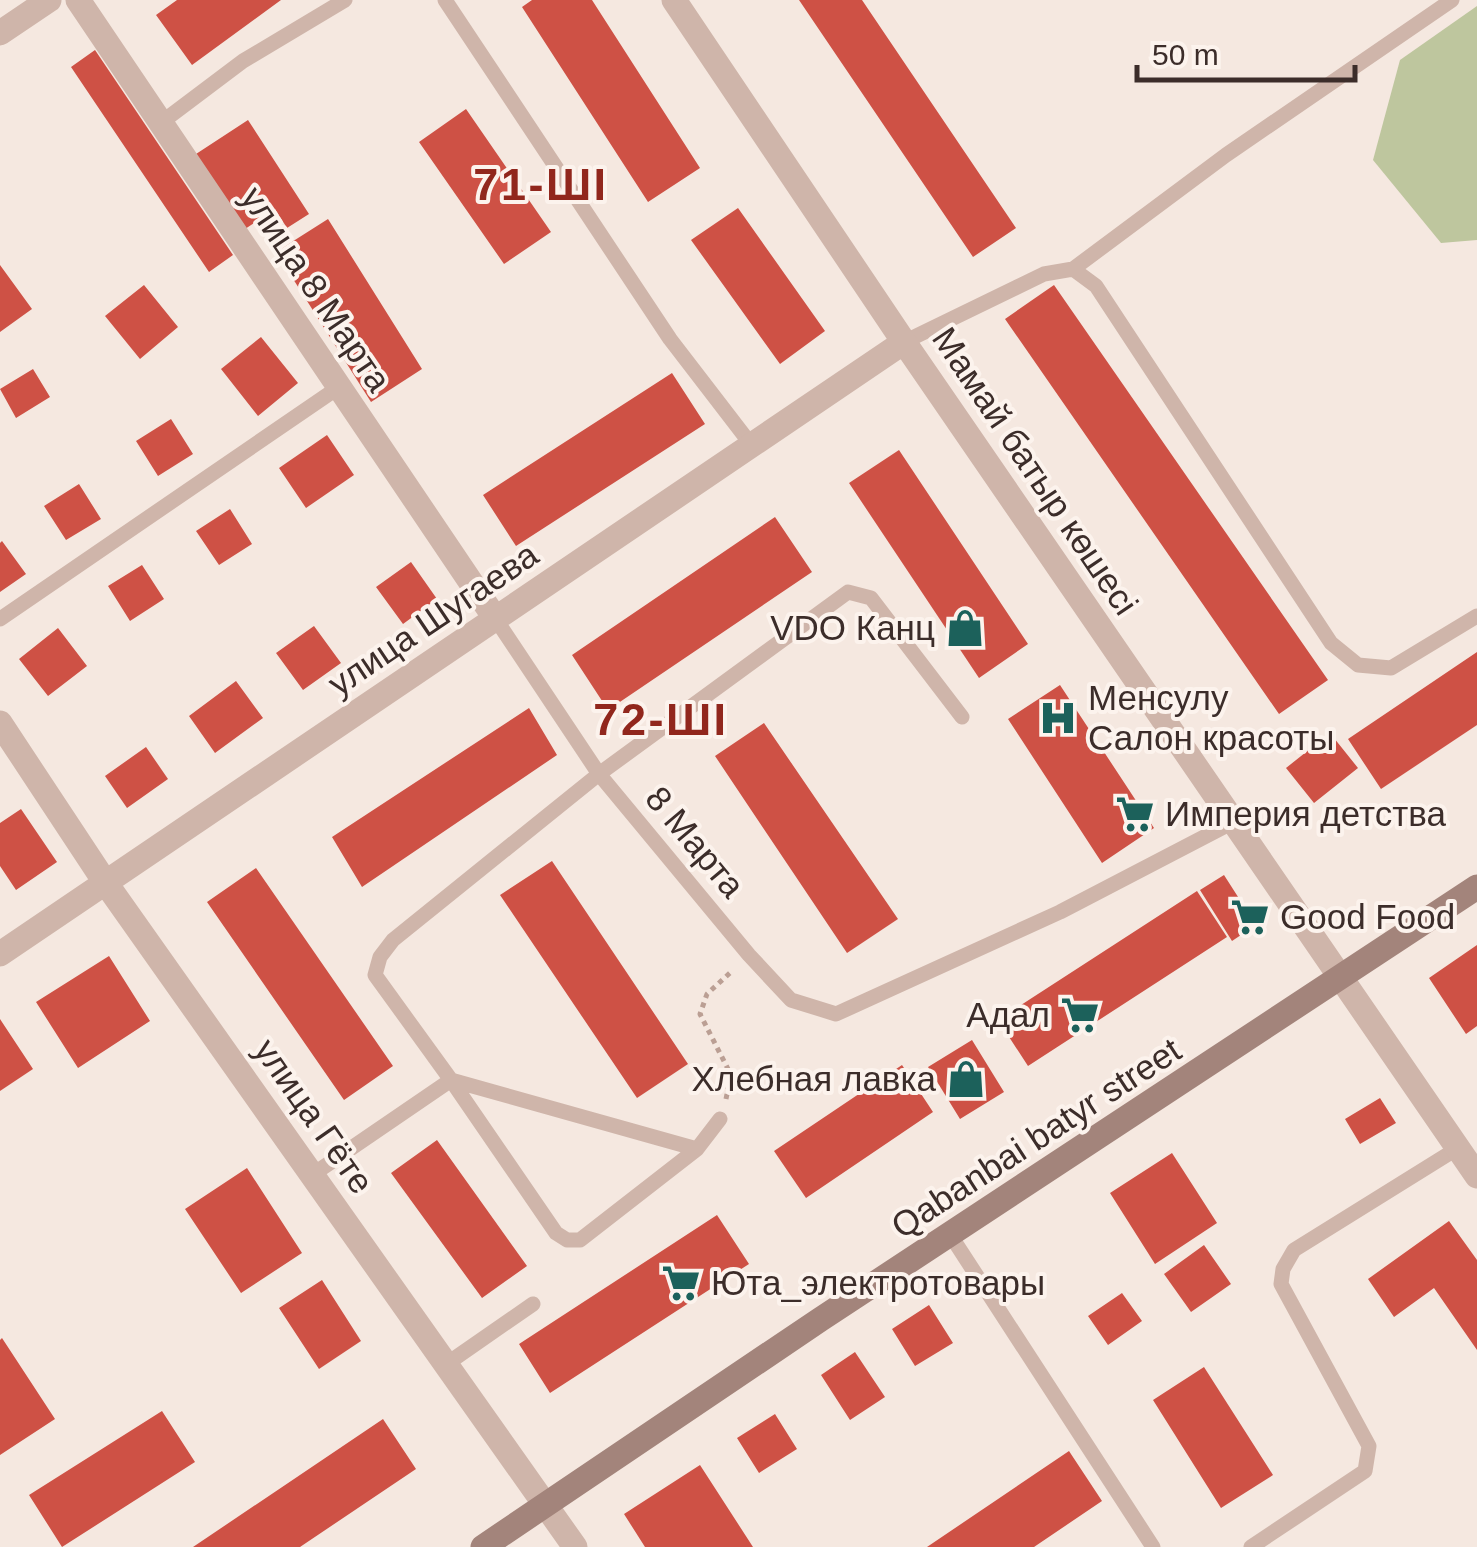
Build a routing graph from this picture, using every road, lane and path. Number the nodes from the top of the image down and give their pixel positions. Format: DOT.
graph roads {
  1 [pos="49,0"];
  2 [pos="78,0"];
  3 [pos="344,0"];
  4 [pos="445,0"];
  5 [pos="674,0"];
  6 [pos="1452,0"];
  7 [pos="0,33"];
  8 [pos="162,122"];
  9 [pos="1072,269"];
  10 [pos="904,342"];
  11 [pos="339,387"];
  12 [pos="753,446"];
  13 [pos="1477,616"];
  14 [pos="495,618"];
  15 [pos="0,619"];
  16 [pos="962,717"];
  17 [pos="0,722"];
  18 [pos="599,774"];
  19 [pos="1233,822"];
  20 [pos="105,882"];
  21 [pos="1477,888"];
  22 [pos="0,954"];
  23 [pos="749,955"];
  24 [pos="1341,980"];
  25 [pos="451,1080"];
  26 [pos="720,1120"];
  27 [pos="1458,1148"];
  28 [pos="698,1149"];
  29 [pos="312,1175"];
  30 [pos="1477,1176"];
  31 [pos="951,1236"];
  32 [pos="533,1304"];
  33 [pos="448,1364"];
  34 [pos="547,1505"];
  35 [pos="483,1547"];
  36 [pos="575,1547"];
  37 [pos="1153,1547"];
  38 [pos="1252,1547"];
  1 -- 7 [label="street"];
  2 -- 8 [label="street, улица 8 Марта"];
  3 -- 8 [label="lane"];
  4 -- 12 [label="lane"];
  5 -- 10 [label="street, Мамай батыр көшесі"];
  6 -- 9 [label="lane"];
  8 -- 11 [label="street, улица 8 Марта"];
  9 -- 10 [label="lane"];
  9 -- 13 [label="lane"];
  10 -- 12 [label="street, улица Шугаева"];
  10 -- 19 [label="street, Мамай батыр көшесі"];
  11 -- 14 [label="street, улица 8 Марта"];
  11 -- 15 [label="lane"];
  12 -- 14 [label="street, улица Шугаева"];
  14 -- 18 [label="lane, 8 Марта"];
  14 -- 20 [label="street, улица Шугаева"];
  16 -- 18 [label="lane"];
  17 -- 20 [label="street, улица Гёте"];
  18 -- 23 [label="lane, 8 Марта"];
  18 -- 25 [label="lane"];
  19 -- 23 [label="lane, 8 Марта"];
  19 -- 24 [label="street, Мамай батыр көшесі"];
  20 -- 22 [label="street, улица Шугаева"];
  20 -- 29 [label="street, улица Гёте"];
  21 -- 24 [label="main road, Qabanbai batyr street"];
  23 -- 26 [label="path"];
  24 -- 27 [label="street, Мамай батыр көшесі"];
  24 -- 31 [label="main road, Qabanbai batyr street"];
  25 -- 28 [label="lane"];
  25 -- 28 [label="lane"];
  25 -- 29 [label="lane"];
  26 -- 28 [label="lane"];
  27 -- 30 [label="street, Мамай батыр көшесі"];
  27 -- 38 [label="lane"];
  29 -- 33 [label="street, улица Гёте"];
  31 -- 34 [label="main road, Qabanbai batyr street"];
  31 -- 37 [label="lane"];
  32 -- 33 [label="lane"];
  33 -- 34 [label="street, улица Гёте"];
  34 -- 35 [label="main road, Qabanbai batyr street"];
  34 -- 36 [label="street, улица Гёте"];
}
